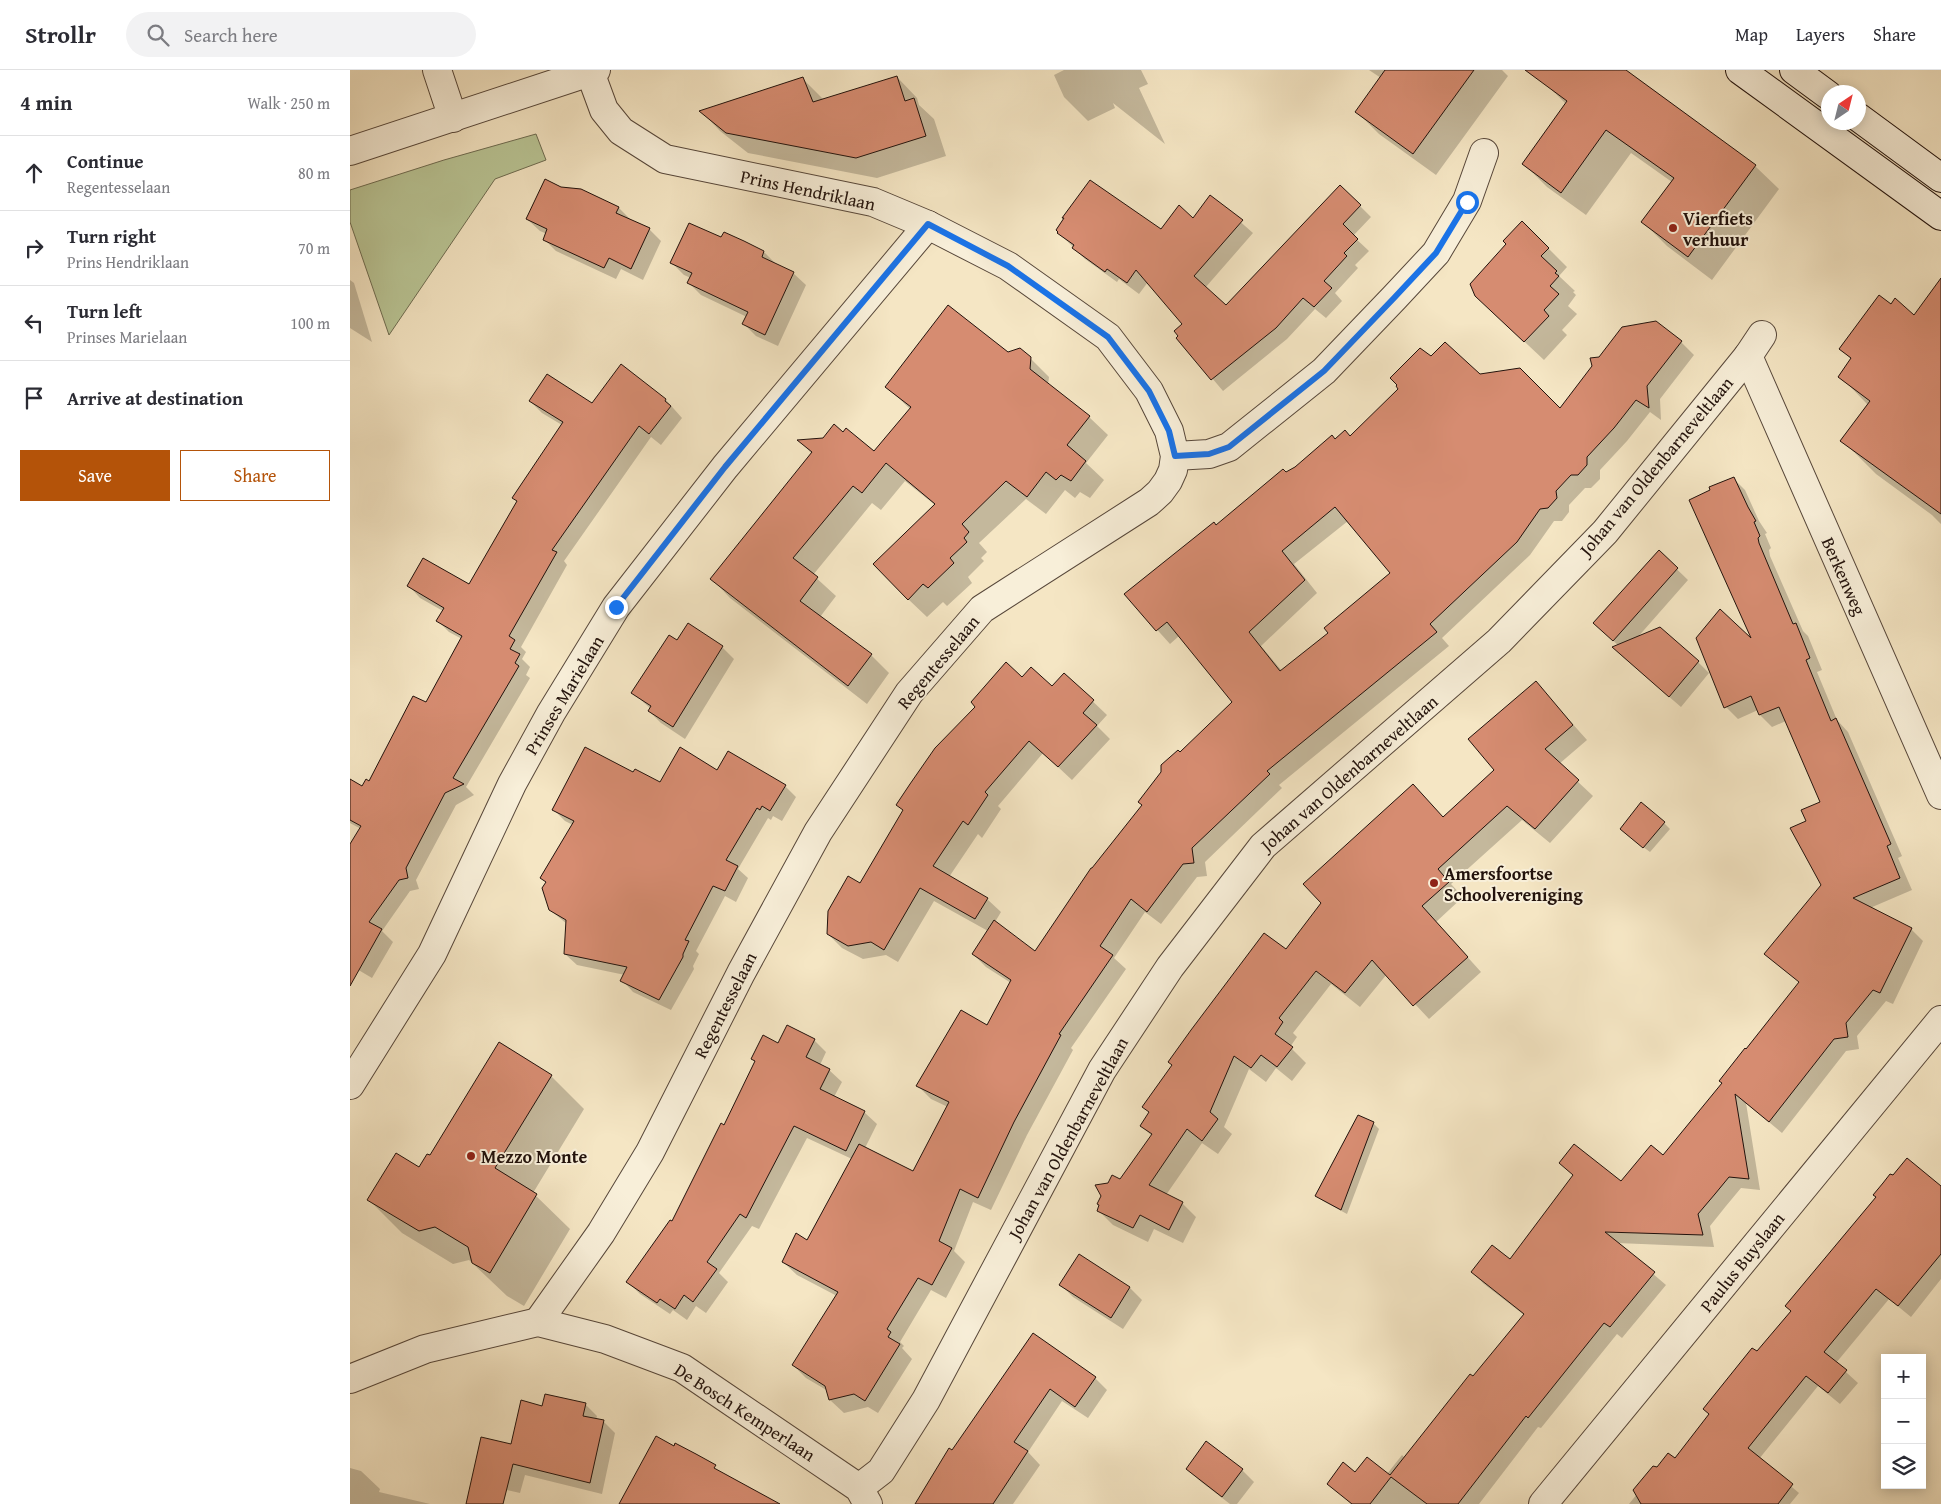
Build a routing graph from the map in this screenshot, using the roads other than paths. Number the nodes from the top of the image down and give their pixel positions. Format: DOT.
graph roads {
  1 [pos="437,70"];
  2 [pos="1740,70"];
  3 [pos="1794,70"];
  4 [pos="593,71"];
  5 [pos="1821,91"];
  6 [pos="452,118"];
  7 [pos="1866,123"];
  8 [pos="350,150"];
  9 [pos="1484,153"];
  10 [pos="1941,178"];
  11 [pos="1941,216"];
  12 [pos="928,224"];
  13 [pos="1755,345"];
  14 [pos="1175,456"];
  15 [pos="1941,795"];
  16 [pos="1941,1020"];
  17 [pos="350,1085"];
  18 [pos="538,1322"];
  19 [pos="350,1379"];
  20 [pos="863,1496"];
  21 [pos="1543,1504"];
  1 -- 6 [label="street"];
  2 -- 11 [label="street"];
  3 -- 5 [label="street"];
  4 -- 6 [label="street"];
  4 -- 12 [label="street, Prins Hendriklaan"];
  6 -- 8 [label="street"];
  7 -- 10 [label="street"];
  9 -- 14 [label="street"];
  12 -- 14 [label="street, Prins Hendriklaan"];
  12 -- 17 [label="street, Prinses Marielaan"];
  13 -- 15 [label="street, Berkenweg"];
  13 -- 20 [label="street, Johan van Oldenbarneveltlaan"];
  14 -- 18 [label="street, Regentesselaan"];
  16 -- 21 [label="street, Paulus Buyslaan"];
  18 -- 19 [label="street, De Bosch Kemperlaan"];
  18 -- 20 [label="street, De Bosch Kemperlaan"];
}
